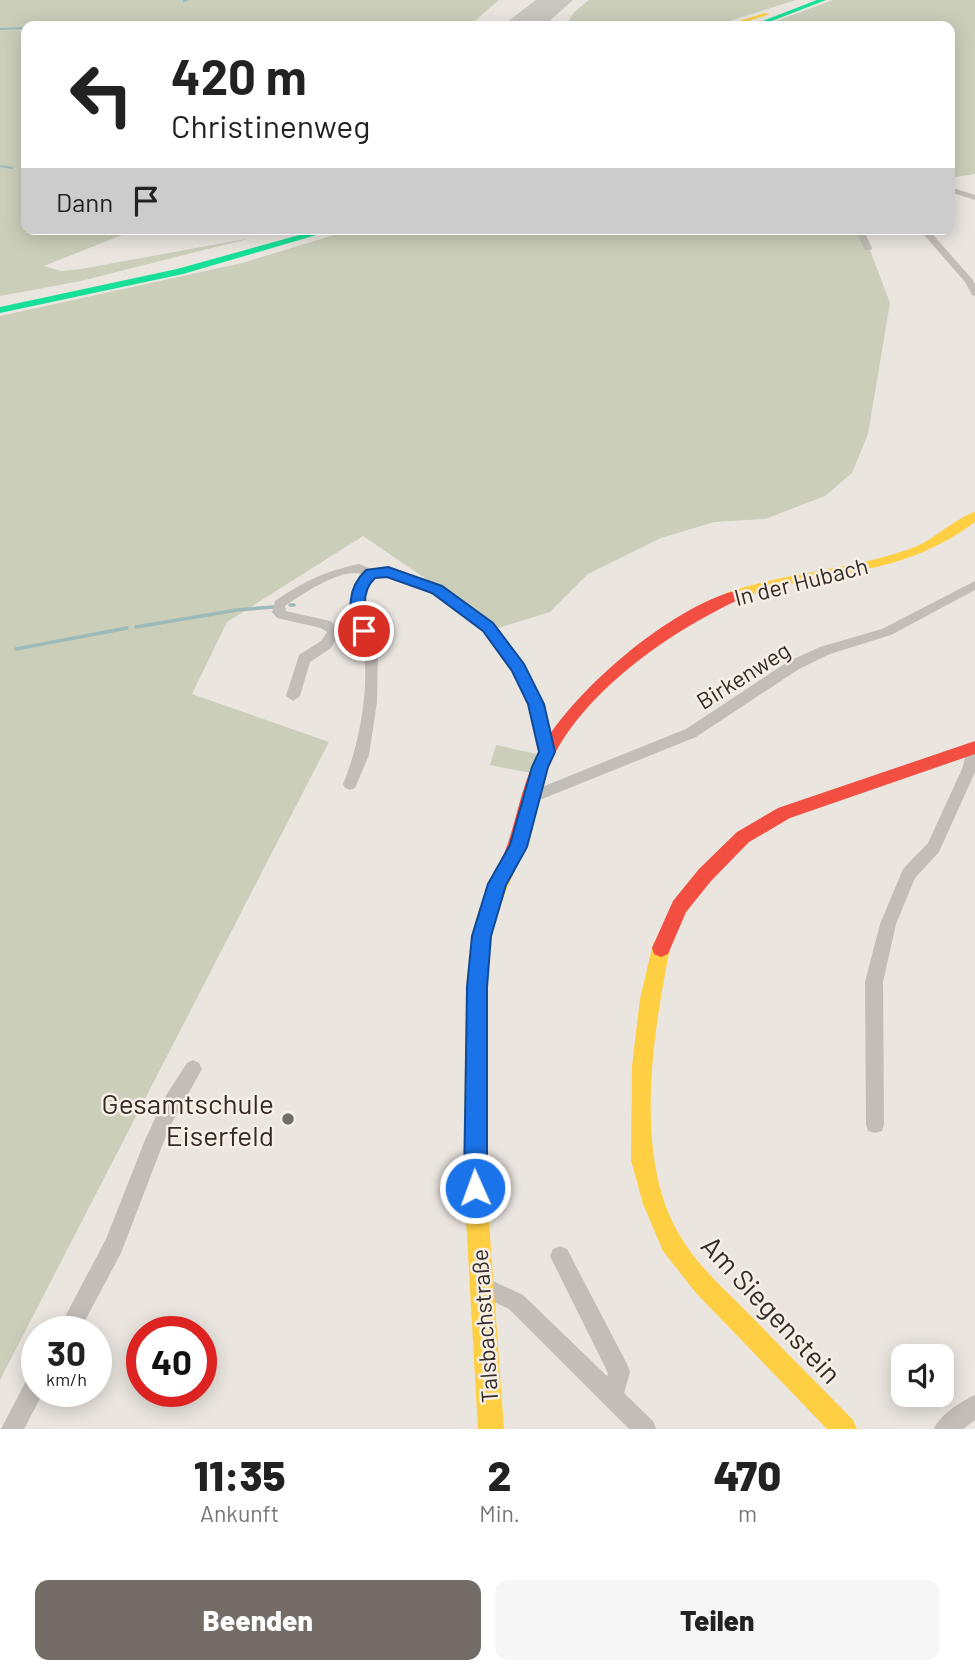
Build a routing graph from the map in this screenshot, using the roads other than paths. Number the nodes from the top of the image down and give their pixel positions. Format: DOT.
graph roads {
  1 [pos="807,0"];
  2 [pos="823,0"];
  3 [pos="768,14"];
  4 [pos="744,21"];
  5 [pos="750,21"];
  6 [pos="766,21"];
  7 [pos="955,191"];
  8 [pos="975,198"];
  9 [pos="284,235"];
  10 [pos="311,235"];
  11 [pos="862,235"];
  12 [pos="928,235"];
  13 [pos="868,248"];
  14 [pos="975,293"];
  15 [pos="0,301"];
  16 [pos="0,310"];
  17 [pos="975,516"];
  18 [pos="371,573"];
  19 [pos="975,585"];
  20 [pos="293,696"];
  21 [pos="974,748"];
  22 [pos="547,752"];
  23 [pos="350,784"];
  24 [pos="533,797"];
  25 [pos="193,1069"];
  26 [pos="875,1124"];
  27 [pos="560,1256"];
  28 [pos="482,1286"];
  29 [pos="76,1316"];
  30 [pos="613,1395"];
  31 [pos="975,1406"];
  32 [pos="24,1407"];
  33 [pos="12,1429"];
  34 [pos="491,1429"];
  35 [pos="645,1429"];
  36 [pos="844,1429"];
  37 [pos="945,1429"];
  1 -- 3 [label="main road"];
  2 -- 6 [label="main road"];
  3 -- 4 [label="main road"];
  3 -- 5 [label="main road"];
  7 -- 8 [label="street"];
  9 -- 15 [label="main road"];
  10 -- 16 [label="main road"];
  11 -- 13 [label="street"];
  12 -- 14 [label="street"];
  17 -- 22 [label="main road, In der Hubach"];
  18 -- 20 [label="street"];
  18 -- 22 [label="street"];
  18 -- 23 [label="street"];
  19 -- 24 [label="street, Birkenweg"];
  21 -- 26 [label="street"];
  21 -- 36 [label="main road, Am Siegenstein"];
  22 -- 24 [label="main road, Talsbachstraße"];
  24 -- 28 [label="main road, Talsbachstraße"];
  25 -- 29 [label="street"];
  27 -- 30 [label="street"];
  28 -- 30 [label="street"];
  28 -- 34 [label="main road, Talsbachstraße"];
  30 -- 35 [label="street"];
  31 -- 37 [label="street"];
  32 -- 33 [label="street"];
}
